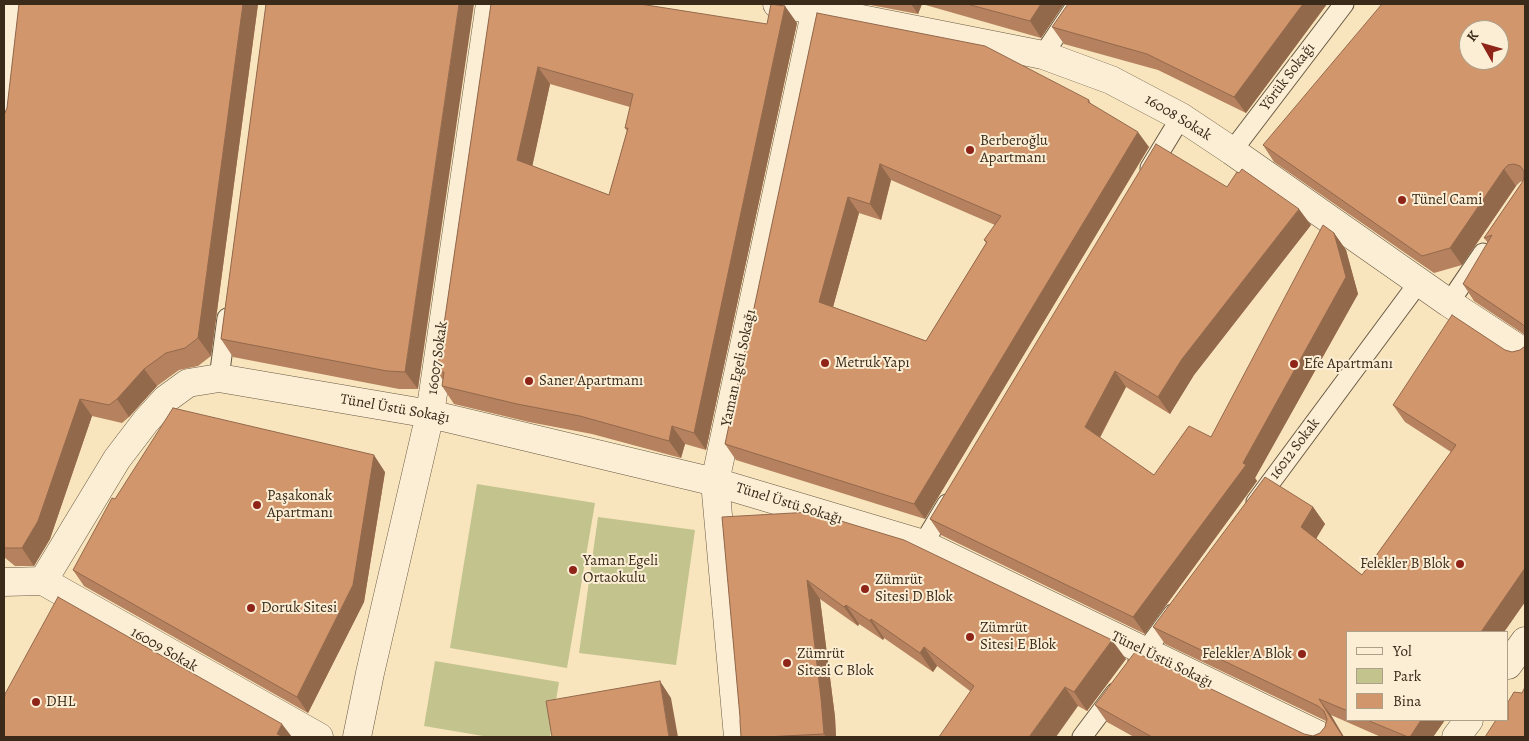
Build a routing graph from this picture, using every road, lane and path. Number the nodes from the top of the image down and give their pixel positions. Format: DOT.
graph roads {
  1 [pos="18,4"];
  2 [pos="490,4"];
  3 [pos="777,4"];
  4 [pos="1077,4"];
  5 [pos="1344,4"];
  6 [pos="816,7"];
  7 [pos="1043,55"];
  8 [pos="1181,117"];
  9 [pos="4,123"];
  10 [pos="1232,151"];
  11 [pos="1140,185"];
  12 [pos="1492,240"];
  13 [pos="1419,282"];
  14 [pos="229,300"];
  15 [pos="1449,303"];
  16 [pos="1525,353"];
  17 [pos="219,378"];
  18 [pos="430,414"];
  19 [pos="715,482"];
  20 [pos="954,493"];
  21 [pos="1244,518"];
  22 [pos="923,544"];
  23 [pos="4,582"];
  24 [pos="43,582"];
  25 [pos="1186,596"];
  26 [pos="1525,641"];
  27 [pos="1145,652"];
  28 [pos="1509,664"];
  29 [pos="1468,721"];
  30 [pos="318,737"];
  31 [pos="357,737"];
  32 [pos="738,737"];
  33 [pos="1082,737"];
  34 [pos="1323,737"];
  35 [pos="1456,737"];
  1 -- 9 [label="street"];
  2 -- 18 [label="street, 16007 Sokak"];
  3 -- 6 [label="street, 16008 Sokak"];
  4 -- 7 [label="lane"];
  5 -- 10 [label="lane, Yörük Sokağı"];
  6 -- 7 [label="street, 16008 Sokak"];
  6 -- 19 [label="street, Yaman Egeli Sokağı"];
  7 -- 8 [label="street, 16008 Sokak"];
  8 -- 10 [label="street, 16008 Sokak"];
  8 -- 11 [label="lane"];
  10 -- 13 [label="street, 16008 Sokak"];
  12 -- 15 [label="lane"];
  13 -- 15 [label="street, 16008 Sokak"];
  13 -- 21 [label="lane, 16012 Sokak"];
  14 -- 17 [label="lane"];
  15 -- 16 [label="street, 16008 Sokak"];
  17 -- 18 [label="street, Tünel Üstü Sokağı"];
  17 -- 24 [label="street, Tünel Üstü Sokağı"];
  18 -- 19 [label="street, Tünel Üstü Sokağı"];
  18 -- 31 [label="street, 16007 Sokak"];
  19 -- 22 [label="street, Tünel Üstü Sokağı"];
  19 -- 32 [label="street, Yaman Egeli Sokağı"];
  20 -- 22 [label="lane"];
  22 -- 27 [label="street, Tünel Üstü Sokağı"];
  23 -- 24 [label="street, 16009 Sokak"];
  24 -- 30 [label="street, 16009 Sokak"];
  25 -- 27 [label="lane"];
  26 -- 28 [label="street"];
  27 -- 33 [label="lane"];
  27 -- 34 [label="street, Tünel Üstü Sokağı"];
  29 -- 35 [label="street"];
}
